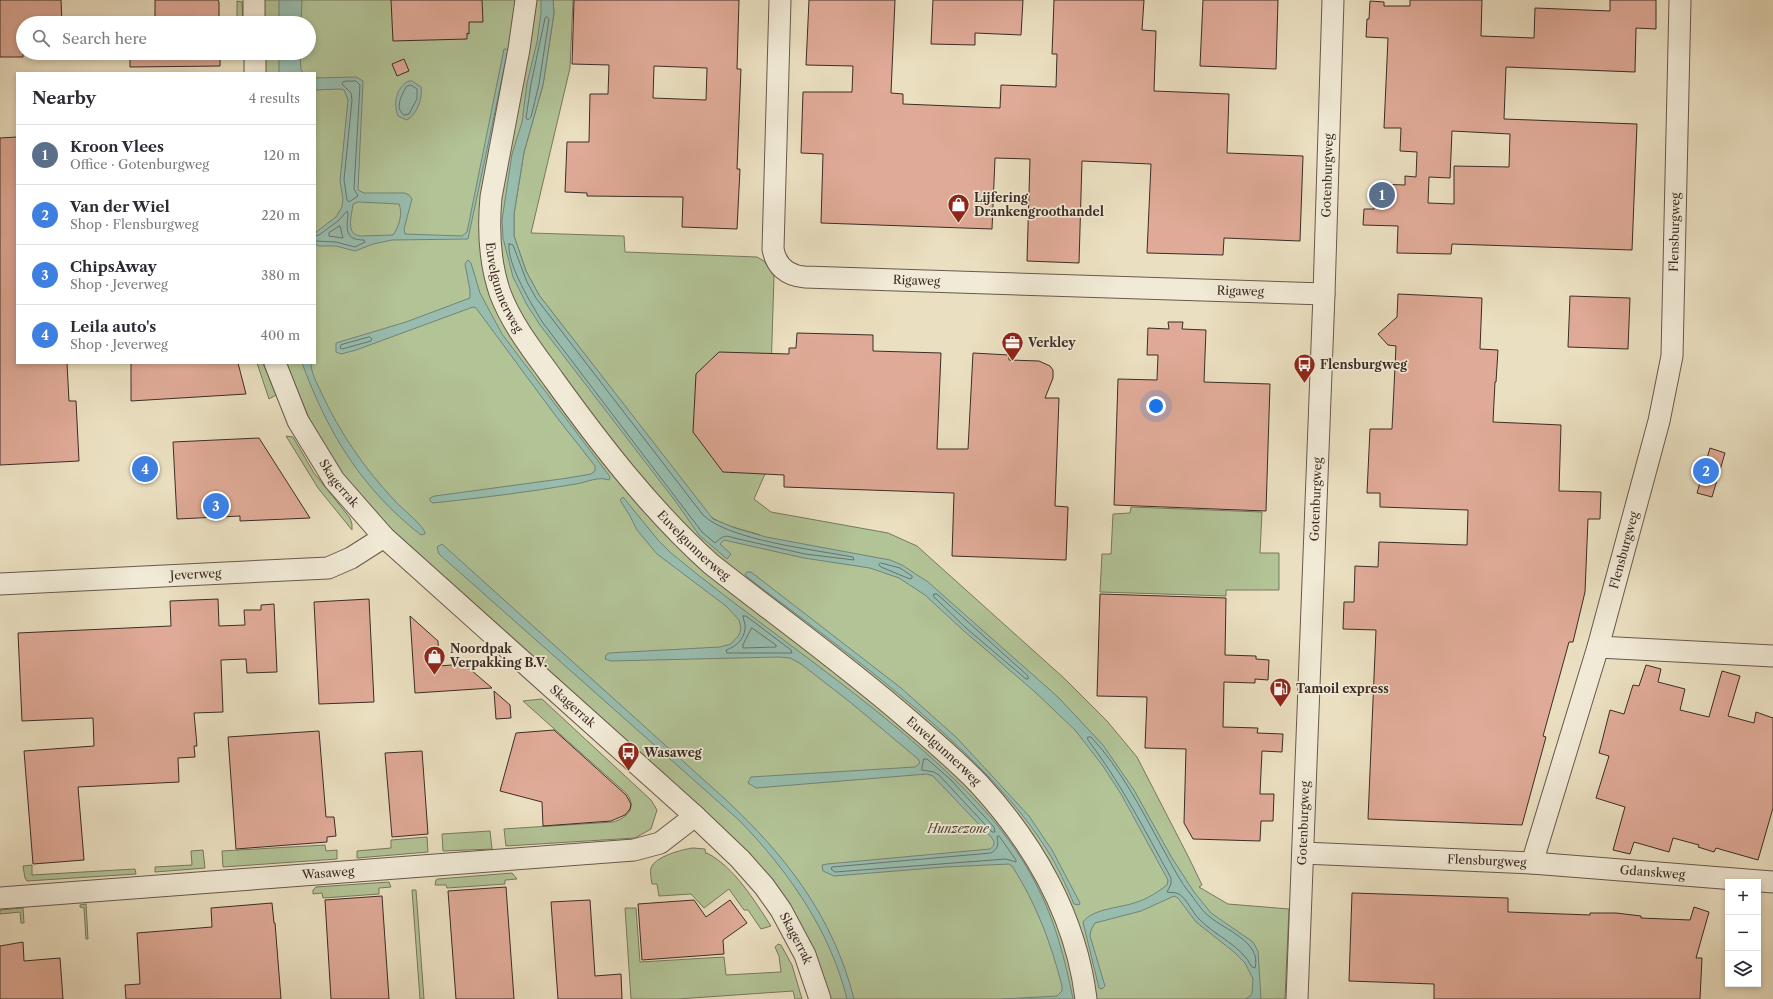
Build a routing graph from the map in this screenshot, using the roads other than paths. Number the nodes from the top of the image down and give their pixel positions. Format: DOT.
graph roads {
  1 [pos="254,0"];
  2 [pos="526,0"];
  3 [pos="780,0"];
  4 [pos="1333,0"];
  5 [pos="1680,0"];
  6 [pos="254,16"];
  7 [pos="255,60"];
  8 [pos="255,72"];
  9 [pos="1324,294"];
  10 [pos="275,364"];
  11 [pos="384,537"];
  12 [pos="0,584"];
  13 [pos="1598,647"];
  14 [pos="1773,656"];
  15 [pos="695,816"];
  16 [pos="1303,853"];
  17 [pos="1532,863"];
  18 [pos="1773,882"];
  19 [pos="0,898"];
  20 [pos="820,999"];
  21 [pos="1086,999"];
  22 [pos="1297,999"];
  1 -- 6 [label="street"];
  2 -- 21 [label="street, Euvelgunnerweg"];
  3 -- 9 [label="street, Rigaweg"];
  4 -- 9 [label="street, Gotenburgweg"];
  5 -- 13 [label="street, Flensburgweg"];
  7 -- 8 [label="street"];
  9 -- 16 [label="street, Gotenburgweg"];
  10 -- 11 [label="street, Skagerrak"];
  11 -- 12 [label="street, Jeverweg"];
  11 -- 15 [label="street, Skagerrak"];
  13 -- 14 [label="street"];
  13 -- 17 [label="street, Flensburgweg"];
  15 -- 19 [label="street, Wasaweg"];
  15 -- 20 [label="street, Skagerrak"];
  16 -- 17 [label="street, Flensburgweg"];
  16 -- 22 [label="street, Gotenburgweg"];
  17 -- 18 [label="street, Gdanskweg"];
}
